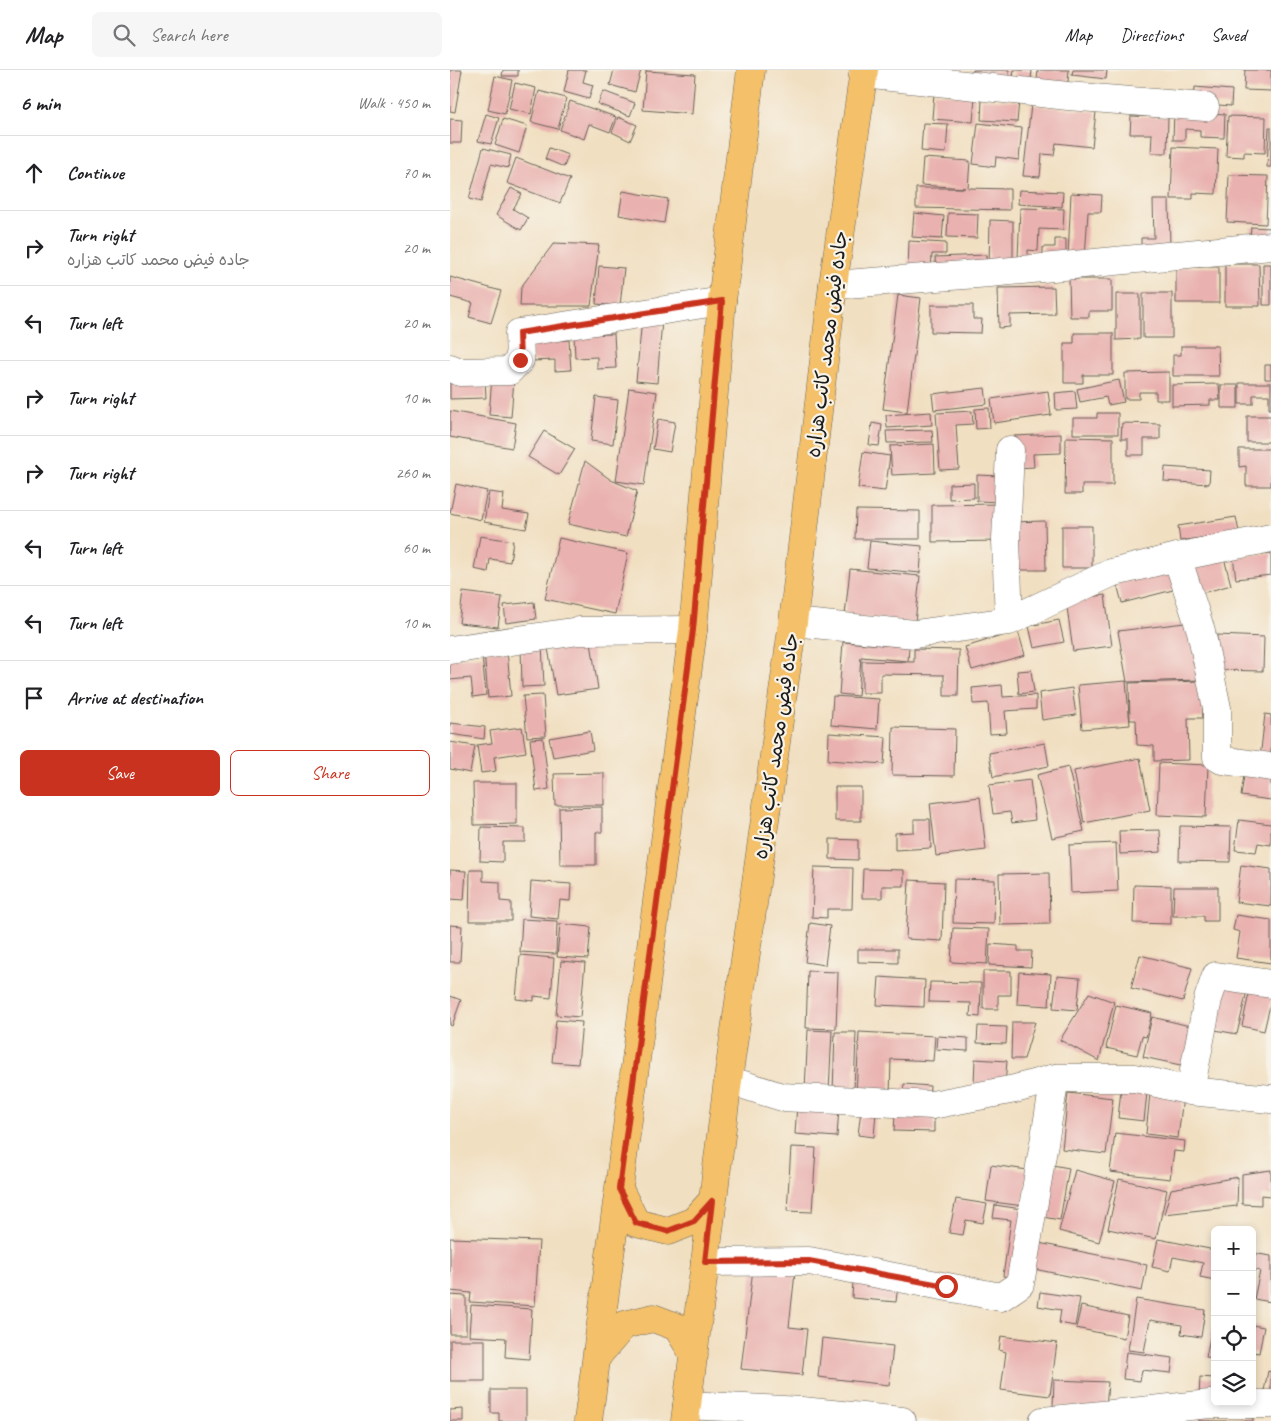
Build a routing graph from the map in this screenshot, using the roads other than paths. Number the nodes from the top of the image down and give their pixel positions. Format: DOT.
graph roads {
  1 [pos="751,70"];
  2 [pos="864,72"];
  3 [pos="1206,107"];
  4 [pos="1271,246"];
  5 [pos="833,285"];
  6 [pos="722,301"];
  7 [pos="450,368"];
  8 [pos="1010,450"];
  9 [pos="1271,538"];
  10 [pos="1177,557"];
  11 [pos="1009,621"];
  12 [pos="793,622"];
  13 [pos="693,630"];
  14 [pos="450,650"];
  15 [pos="1271,767"];
  16 [pos="1271,984"];
  17 [pos="1055,1078"];
  18 [pos="728,1080"];
  19 [pos="1190,1091"];
  20 [pos="1271,1100"];
  21 [pos="619,1189"];
  22 [pos="712,1201"];
  23 [pos="705,1262"];
  24 [pos="694,1355"];
  25 [pos="597,1356"];
  26 [pos="1271,1404"];
  27 [pos="686,1413"];
  28 [pos="588,1421"];
  29 [pos="902,1421"];
  30 [pos="1043,1421"];
  1 -- 6 [label="main road"];
  2 -- 3 [label="street"];
  2 -- 5 [label="main road, جاده فیض محمد کاتب هزاره"];
  4 -- 5 [label="street"];
  5 -- 12 [label="main road, جاده فیض محمد کاتب هزاره"];
  6 -- 7 [label="street"];
  6 -- 13 [label="main road"];
  8 -- 11 [label="street"];
  9 -- 10 [label="street"];
  10 -- 11 [label="street"];
  10 -- 15 [label="street"];
  11 -- 12 [label="street"];
  12 -- 18 [label="main road, جاده فیض محمد کاتب هزاره"];
  13 -- 14 [label="street"];
  13 -- 21 [label="main road"];
  16 -- 19 [label="street"];
  17 -- 18 [label="street"];
  17 -- 19 [label="street"];
  17 -- 23 [label="street"];
  18 -- 22 [label="main road, جاده فیض محمد کاتب هزاره"];
  19 -- 20 [label="street"];
  21 -- 22 [label="main road"];
  21 -- 25 [label="main road"];
  22 -- 23 [label="main road, جاده فیض محمد کاتب هزاره"];
  23 -- 24 [label="main road, جاده فیض محمد کاتب هزاره"];
  24 -- 25 [label="main road"];
  24 -- 27 [label="main road, جاده فیض محمد کاتب هزاره"];
  25 -- 28 [label="main road"];
  26 -- 30 [label="street"];
  27 -- 29 [label="street"];
}
